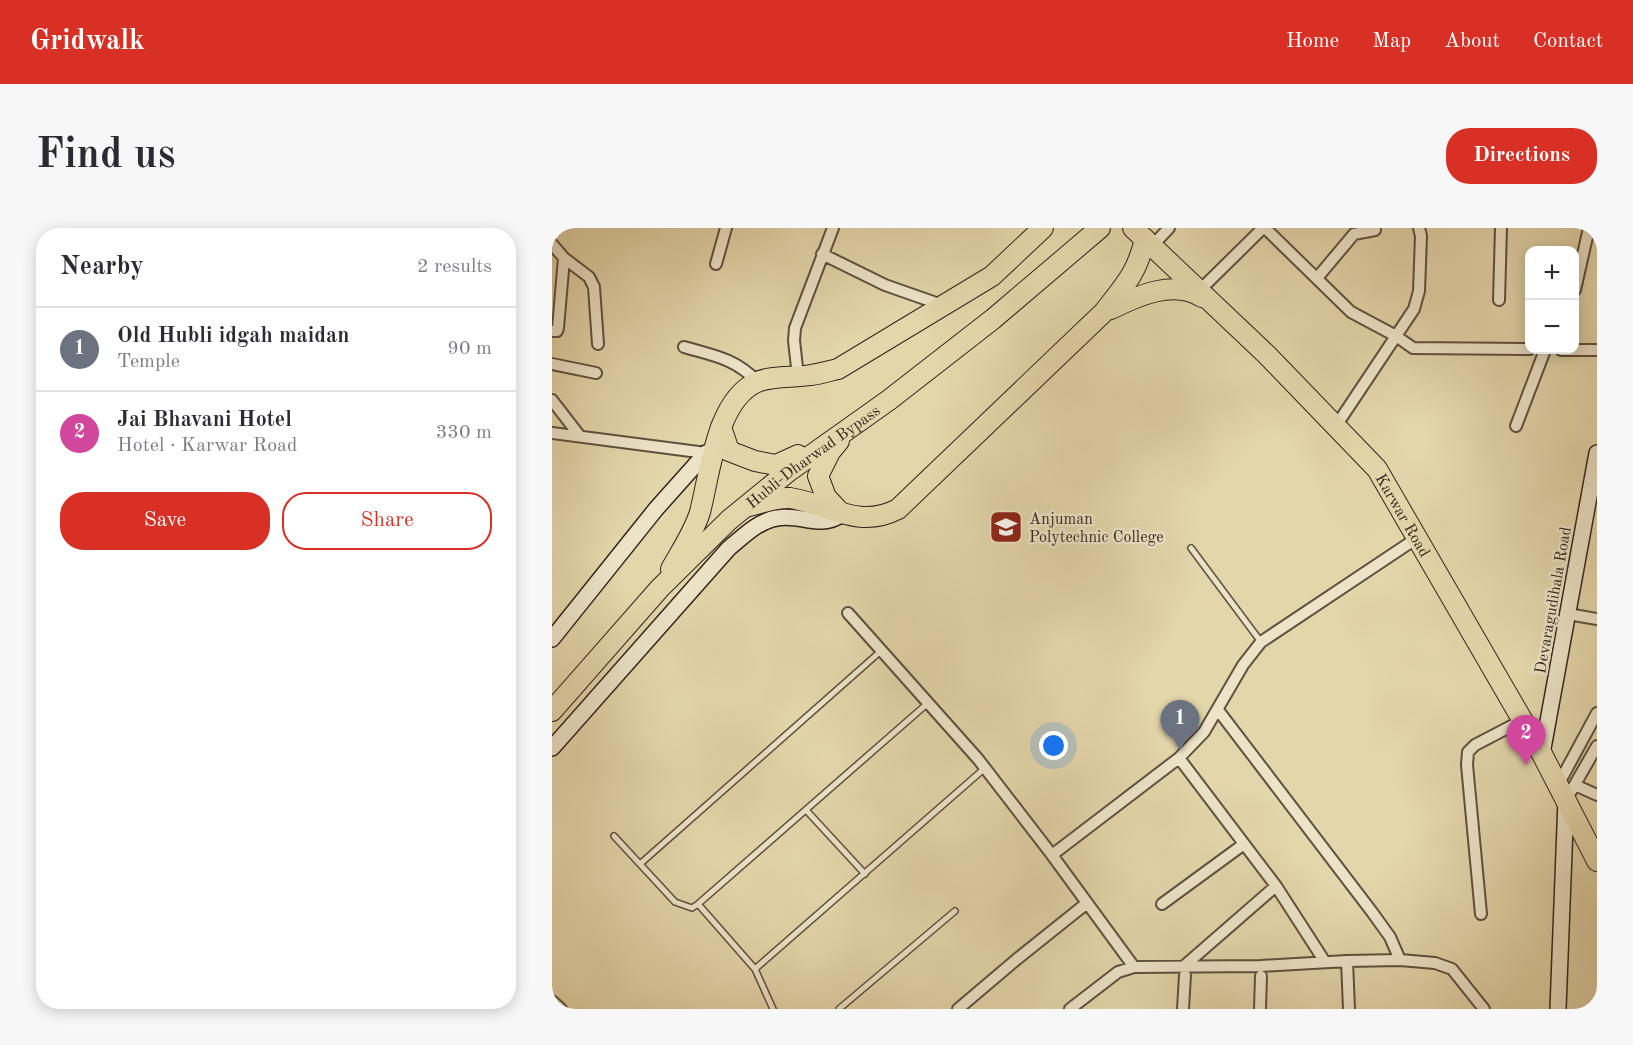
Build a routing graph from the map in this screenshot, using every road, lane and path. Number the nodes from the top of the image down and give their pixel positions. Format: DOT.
graph roads {
  1 [pos="726,228"];
  2 [pos="833,228"];
  3 [pos="1043,228"];
  4 [pos="1169,228"];
  5 [pos="1264,228"];
  6 [pos="1419,228"];
  7 [pos="1501,228"];
  8 [pos="1589,228"];
  9 [pos="1100,229"];
  10 [pos="1375,230"];
  11 [pos="1144,238"];
  12 [pos="552,243"];
  13 [pos="822,254"];
  14 [pos="564,258"];
  15 [pos="716,264"];
  16 [pos="1579,272"];
  17 [pos="1317,278"];
  18 [pos="1204,296"];
  19 [pos="1499,300"];
  20 [pos="942,305"];
  21 [pos="1104,312"];
  22 [pos="552,332"];
  23 [pos="1396,336"];
  24 [pos="598,344"];
  25 [pos="684,347"];
  26 [pos="1525,349"];
  27 [pos="1579,350"];
  28 [pos="1597,350"];
  29 [pos="1543,354"];
  30 [pos="552,364"];
  31 [pos="596,373"];
  32 [pos="798,376"];
  33 [pos="758,382"];
  34 [pos="552,400"];
  35 [pos="852,426"];
  36 [pos="1336,426"];
  37 [pos="1516,426"];
  38 [pos="721,427"];
  39 [pos="552,432"];
  40 [pos="579,435"];
  41 [pos="710,452"];
  42 [pos="1597,453"];
  43 [pos="746,506"];
  44 [pos="842,514"];
  45 [pos="1417,538"];
  46 [pos="1191,548"];
  47 [pos="660,588"];
  48 [pos="848,613"];
  49 [pos="1568,614"];
  50 [pos="1597,619"];
  51 [pos="552,639"];
  52 [pos="1261,642"];
  53 [pos="882,650"];
  54 [pos="928,703"];
  55 [pos="1218,710"];
  56 [pos="552,711"];
  57 [pos="1597,713"];
  58 [pos="1523,720"];
  59 [pos="1597,746"];
  60 [pos="552,748"];
  61 [pos="1542,754"];
  62 [pos="1179,758"];
  63 [pos="985,768"];
  64 [pos="1566,790"];
  65 [pos="1597,795"];
  66 [pos="806,810"];
  67 [pos="614,836"];
  68 [pos="1244,844"];
  69 [pos="1052,855"];
  70 [pos="1597,861"];
  71 [pos="640,864"];
  72 [pos="865,874"];
  73 [pos="1276,886"];
  74 [pos="1087,903"];
  75 [pos="698,904"];
  76 [pos="1162,904"];
  77 [pos="955,911"];
  78 [pos="1481,914"];
  79 [pos="1400,960"];
  80 [pos="1347,961"];
  81 [pos="1324,962"];
  82 [pos="1134,968"];
  83 [pos="755,969"];
  84 [pos="1184,971"];
  85 [pos="1261,976"];
  86 [pos="552,1001"];
  87 [pos="561,1009"];
  88 [pos="773,1009"];
  89 [pos="839,1009"];
  90 [pos="958,1009"];
  91 [pos="1070,1009"];
  92 [pos="1183,1009"];
  93 [pos="1260,1009"];
  94 [pos="1349,1009"];
  95 [pos="1484,1009"];
  96 [pos="1558,1009"];
  1 -- 15 [label="street"];
  2 -- 13 [label="street"];
  3 -- 20 [label="highway"];
  4 -- 11 [label="street"];
  5 -- 17 [label="street"];
  5 -- 18 [label="street"];
  6 -- 23 [label="street"];
  7 -- 19 [label="street"];
  8 -- 16 [label="street"];
  9 -- 35 [label="highway, Hubli-Dharwad Bypass"];
  10 -- 17 [label="street"];
  11 -- 18 [label="highway, Karwar Road"];
  11 -- 21 [label="highway"];
  12 -- 14 [label="street"];
  13 -- 20 [label="street"];
  13 -- 32 [label="street"];
  14 -- 22 [label="street"];
  14 -- 24 [label="street"];
  17 -- 23 [label="street"];
  18 -- 21 [label="highway"];
  18 -- 36 [label="highway, Karwar Road"];
  20 -- 32 [label="highway"];
  21 -- 44 [label="highway"];
  23 -- 26 [label="street"];
  23 -- 36 [label="street"];
  25 -- 33 [label="street"];
  27 -- 28 [label="street"];
  29 -- 37 [label="street"];
  30 -- 31 [label="street"];
  32 -- 33 [label="highway"];
  33 -- 38 [label="highway"];
  34 -- 40 [label="street"];
  35 -- 38 [label="highway"];
  35 -- 43 [label="highway, Hubli-Dharwad Bypass"];
  35 -- 44 [label="highway"];
  36 -- 45 [label="highway, Karwar Road"];
  38 -- 41 [label="highway"];
  39 -- 40 [label="street"];
  40 -- 41 [label="street"];
  41 -- 47 [label="highway"];
  41 -- 51 [label="street"];
  42 -- 49 [label="street, Devaragudihala Road"];
  43 -- 44 [label="highway"];
  43 -- 47 [label="highway, Hubli-Dharwad Bypass"];
  44 -- 60 [label="street"];
  45 -- 52 [label="street"];
  45 -- 58 [label="highway, Karwar Road"];
  46 -- 52 [label="lane"];
  47 -- 56 [label="highway, Hubli-Dharwad Bypass"];
  48 -- 53 [label="street"];
  49 -- 50 [label="street"];
  49 -- 61 [label="street, Devaragudihala Road"];
  52 -- 55 [label="street"];
  53 -- 54 [label="street"];
  53 -- 71 [label="lane"];
  54 -- 63 [label="street"];
  54 -- 66 [label="lane"];
  55 -- 62 [label="street"];
  55 -- 79 [label="street"];
  57 -- 64 [label="street"];
  58 -- 61 [label="highway, Karwar Road"];
  58 -- 78 [label="street"];
  59 -- 64 [label="street"];
  61 -- 64 [label="highway, Karwar Road"];
  62 -- 68 [label="street"];
  62 -- 69 [label="street"];
  63 -- 69 [label="street"];
  63 -- 72 [label="lane"];
  64 -- 65 [label="street"];
  64 -- 70 [label="highway, Karwar Road"];
  64 -- 96 [label="street"];
  66 -- 72 [label="lane"];
  66 -- 75 [label="lane"];
  67 -- 71 [label="lane"];
  68 -- 73 [label="street"];
  68 -- 76 [label="street"];
  69 -- 74 [label="street"];
  71 -- 75 [label="lane"];
  72 -- 83 [label="lane"];
  73 -- 81 [label="street"];
  73 -- 84 [label="street"];
  74 -- 82 [label="street"];
  74 -- 90 [label="street"];
  75 -- 83 [label="lane"];
  77 -- 89 [label="lane"];
  79 -- 80 [label="street"];
  79 -- 95 [label="street"];
  80 -- 81 [label="street"];
  80 -- 94 [label="street"];
  81 -- 84 [label="street"];
  82 -- 84 [label="street"];
  82 -- 91 [label="street"];
  83 -- 88 [label="lane"];
  84 -- 92 [label="street"];
  85 -- 93 [label="street"];
  86 -- 87 [label="street"];
}
